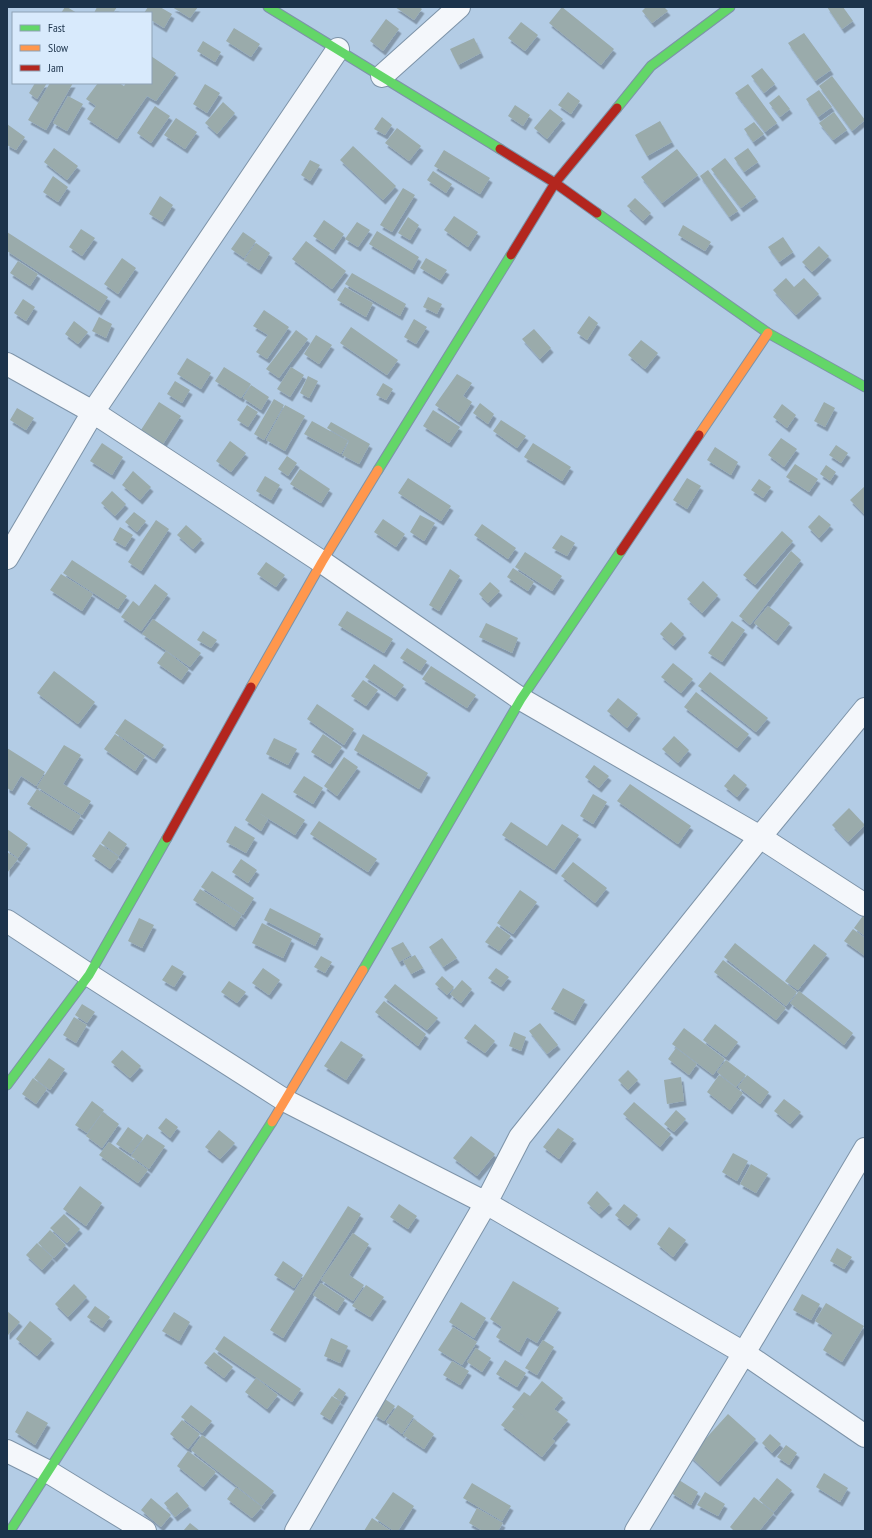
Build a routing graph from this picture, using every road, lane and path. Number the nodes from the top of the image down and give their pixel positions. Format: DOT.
graph roads {
  1 [pos="268,7"];
  2 [pos="459,7"];
  3 [pos="730,7"];
  4 [pos="338,49"];
  5 [pos="382,76"];
  6 [pos="555,183"];
  7 [pos="768,333"];
  8 [pos="7,364"];
  9 [pos="865,387"];
  10 [pos="93,412"];
  11 [pos="7,558"];
  12 [pos="322,562"];
  13 [pos="521,699"];
  14 [pos="865,709"];
  15 [pos="760,837"];
  16 [pos="865,905"];
  17 [pos="7,921"];
  18 [pos="89,975"];
  19 [pos="7,1085"];
  20 [pos="286,1101"];
  21 [pos="865,1149"];
  22 [pos="486,1202"];
  23 [pos="744,1353"];
  24 [pos="865,1436"];
  25 [pos="7,1451"];
  26 [pos="47,1471"];
  27 [pos="10,1531"];
  28 [pos="145,1531"];
  29 [pos="296,1531"];
  30 [pos="636,1531"];
  1 -- 4 [label="street"];
  2 -- 5 [label="street"];
  3 -- 6 [label="street"];
  4 -- 5 [label="street"];
  4 -- 10 [label="street"];
  5 -- 6 [label="street"];
  6 -- 7 [label="street"];
  6 -- 12 [label="street"];
  7 -- 9 [label="street"];
  7 -- 13 [label="street"];
  8 -- 10 [label="street"];
  10 -- 11 [label="street"];
  10 -- 12 [label="street"];
  12 -- 13 [label="street"];
  12 -- 18 [label="street"];
  13 -- 15 [label="street"];
  13 -- 20 [label="street"];
  14 -- 15 [label="street"];
  15 -- 16 [label="street"];
  15 -- 22 [label="street"];
  17 -- 18 [label="street"];
  18 -- 19 [label="street"];
  18 -- 20 [label="street"];
  20 -- 22 [label="street"];
  20 -- 26 [label="street"];
  21 -- 23 [label="street"];
  22 -- 23 [label="street"];
  22 -- 29 [label="street"];
  23 -- 24 [label="street"];
  23 -- 30 [label="street"];
  25 -- 26 [label="street"];
  26 -- 27 [label="street"];
  26 -- 28 [label="street"];
}
